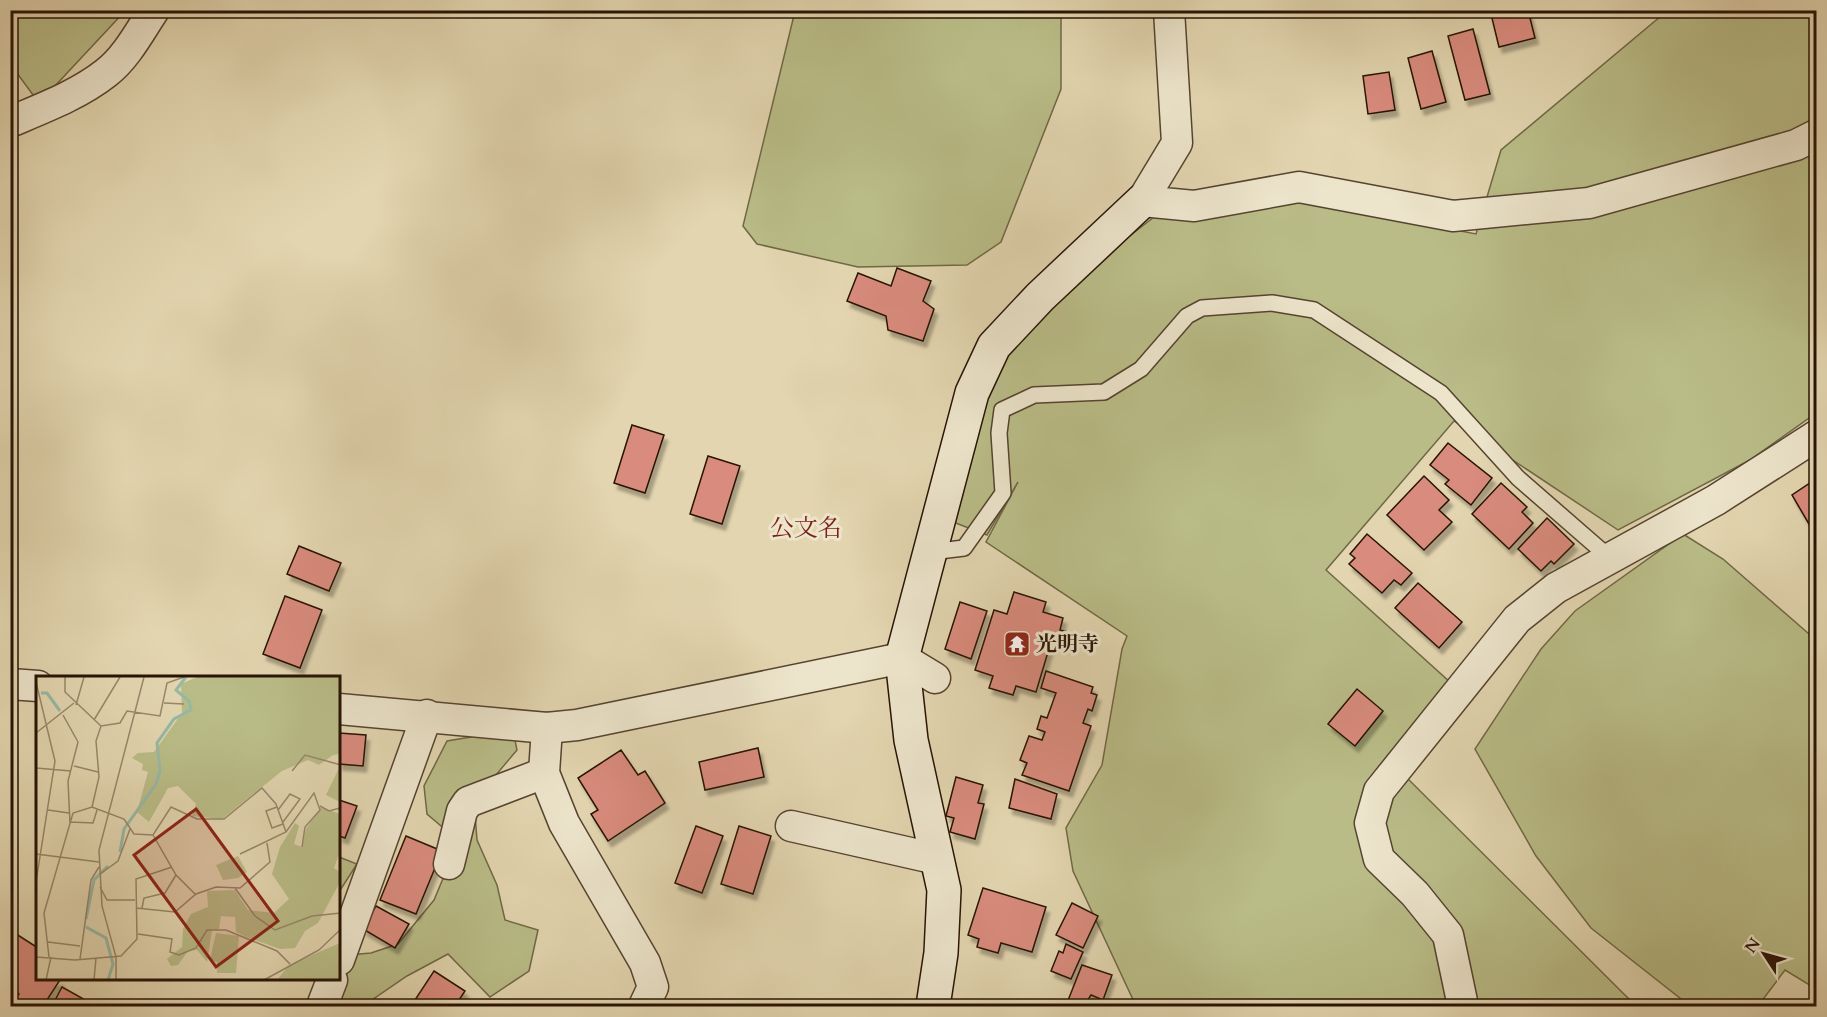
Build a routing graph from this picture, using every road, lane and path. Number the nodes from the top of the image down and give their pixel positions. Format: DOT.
graph roads {
  1 [pos="154,10"];
  2 [pos="1169,10"];
  3 [pos="10,122"];
  4 [pos="1816,135"];
  5 [pos="1142,201"];
  6 [pos="1816,436"];
  7 [pos="931,552"];
  8 [pos="1611,560"];
  9 [pos="902,658"];
  10 [pos="935,678"];
  11 [pos="10,684"];
  12 [pos="36,686"];
  13 [pos="340,709"];
  14 [pos="427,715"];
  15 [pos="547,728"];
  16 [pos="544,773"];
  17 [pos="791,826"];
  18 [pos="938,860"];
  19 [pos="449,864"];
  20 [pos="340,957"];
  21 [pos="332,981"];
  22 [pos="322,1006"];
  23 [pos="644,1006"];
  24 [pos="933,1006"];
  25 [pos="1463,1006"];
  1 -- 3 [label="street"];
  2 -- 5 [label="street"];
  4 -- 5 [label="street"];
  5 -- 7 [label="street"];
  6 -- 8 [label="street"];
  7 -- 8 [label="lane"];
  7 -- 9 [label="street"];
  8 -- 25 [label="street"];
  9 -- 10 [label="street"];
  9 -- 15 [label="street"];
  9 -- 18 [label="street"];
  11 -- 12 [label="street"];
  13 -- 14 [label="street"];
  14 -- 15 [label="street"];
  14 -- 20 [label="street"];
  15 -- 16 [label="street"];
  16 -- 19 [label="street"];
  16 -- 23 [label="street"];
  17 -- 18 [label="street"];
  18 -- 24 [label="street"];
  21 -- 22 [label="street"];
}
